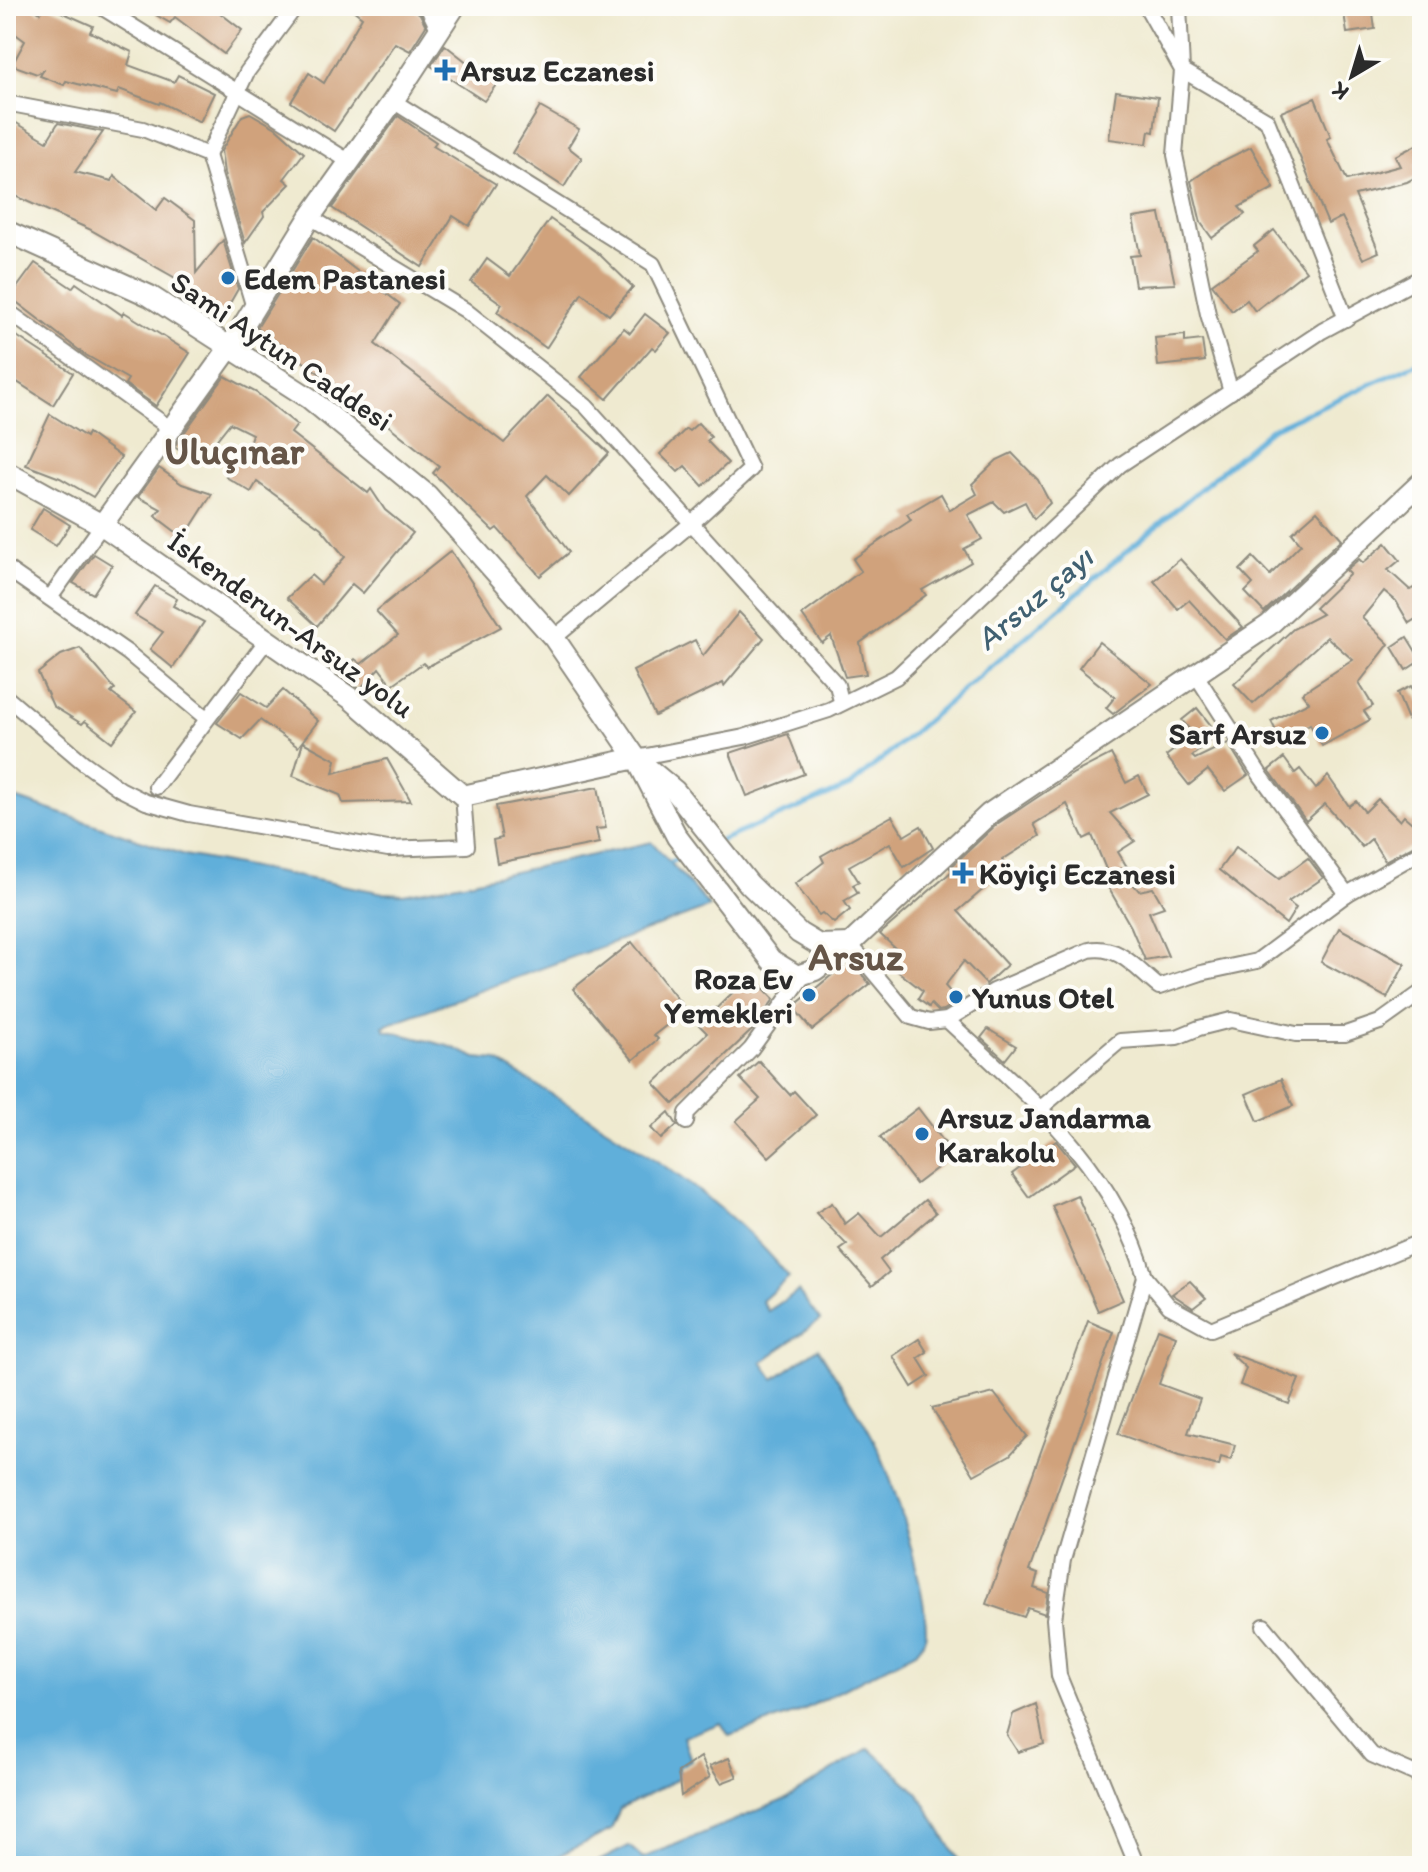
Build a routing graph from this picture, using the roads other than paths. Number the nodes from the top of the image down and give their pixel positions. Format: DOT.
graph roads {
  1 [pos="100,6"];
  2 [pos="296,6"];
  3 [pos="427,6"];
  4 [pos="455,6"];
  5 [pos="1146,6"];
  6 [pos="1179,6"];
  7 [pos="118,11"];
  8 [pos="438,29"];
  9 [pos="1182,70"];
  10 [pos="237,91"];
  11 [pos="393,101"];
  12 [pos="6,105"];
  13 [pos="208,155"];
  14 [pos="350,162"];
  15 [pos="310,217"];
  16 [pos="6,231"];
  17 [pos="1422,277"];
  18 [pos="254,308"];
  19 [pos="6,310"];
  20 [pos="1346,319"];
  21 [pos="230,347"];
  22 [pos="1231,392"];
  23 [pos="171,429"];
  24 [pos="6,472"];
  25 [pos="1422,482"];
  26 [pos="692,523"];
  27 [pos="102,525"];
  28 [pos="6,568"];
  29 [pos="50,598"];
  30 [pos="554,638"];
  31 [pos="267,640"];
  32 [pos="1196,675"];
  33 [pos="6,697"];
  34 [pos="841,701"];
  35 [pos="206,718"];
  36 [pos="636,758"];
  37 [pos="156,787"];
  38 [pos="463,796"];
  39 [pos="1422,851"];
  40 [pos="1347,894"];
  41 [pos="850,944"];
  42 [pos="804,975"];
  43 [pos="1422,992"];
  44 [pos="947,1020"];
  45 [pos="1042,1107"];
  46 [pos="686,1122"];
  47 [pos="1422,1241"];
  48 [pos="1145,1277"];
  49 [pos="1264,1626"];
  50 [pos="1422,1782"];
  51 [pos="1137,1866"];
  1 -- 7 [label="street"];
  2 -- 10 [label="street"];
  3 -- 8 [label="street"];
  4 -- 8 [label="main road"];
  5 -- 9 [label="street"];
  6 -- 9 [label="street"];
  7 -- 10 [label="street"];
  8 -- 11 [label="main road"];
  9 -- 20 [label="street"];
  9 -- 22 [label="street"];
  10 -- 13 [label="street"];
  10 -- 14 [label="street"];
  11 -- 14 [label="main road"];
  11 -- 26 [label="street"];
  12 -- 13 [label="street"];
  13 -- 18 [label="street"];
  14 -- 15 [label="main road"];
  15 -- 18 [label="main road"];
  15 -- 26 [label="street"];
  16 -- 21 [label="main road, Sami Aytun Caddesi"];
  17 -- 20 [label="street"];
  18 -- 21 [label="main road"];
  19 -- 23 [label="street"];
  20 -- 22 [label="street"];
  21 -- 23 [label="main road"];
  21 -- 30 [label="main road, Sami Aytun Caddesi"];
  22 -- 34 [label="street"];
  23 -- 27 [label="main road"];
  24 -- 27 [label="main road, İskenderun-Arsuz yolu"];
  25 -- 32 [label="main road"];
  26 -- 30 [label="street"];
  26 -- 34 [label="street"];
  27 -- 29 [label="street"];
  27 -- 31 [label="main road, İskenderun-Arsuz yolu"];
  28 -- 29 [label="street"];
  29 -- 35 [label="street"];
  30 -- 36 [label="main road, Sami Aytun Caddesi"];
  31 -- 35 [label="street"];
  31 -- 38 [label="main road, İskenderun-Arsuz yolu"];
  32 -- 40 [label="street"];
  32 -- 41 [label="main road"];
  33 -- 38 [label="street"];
  34 -- 36 [label="street"];
  35 -- 37 [label="street"];
  36 -- 38 [label="main road"];
  36 -- 41 [label="main road"];
  36 -- 42 [label="main road"];
  39 -- 40 [label="street"];
  40 -- 44 [label="street"];
  41 -- 42 [label="main road"];
  41 -- 44 [label="street"];
  42 -- 46 [label="street"];
  43 -- 45 [label="street"];
  44 -- 45 [label="street"];
  45 -- 48 [label="street"];
  47 -- 48 [label="street"];
  48 -- 51 [label="street"];
  49 -- 50 [label="street"];
}
